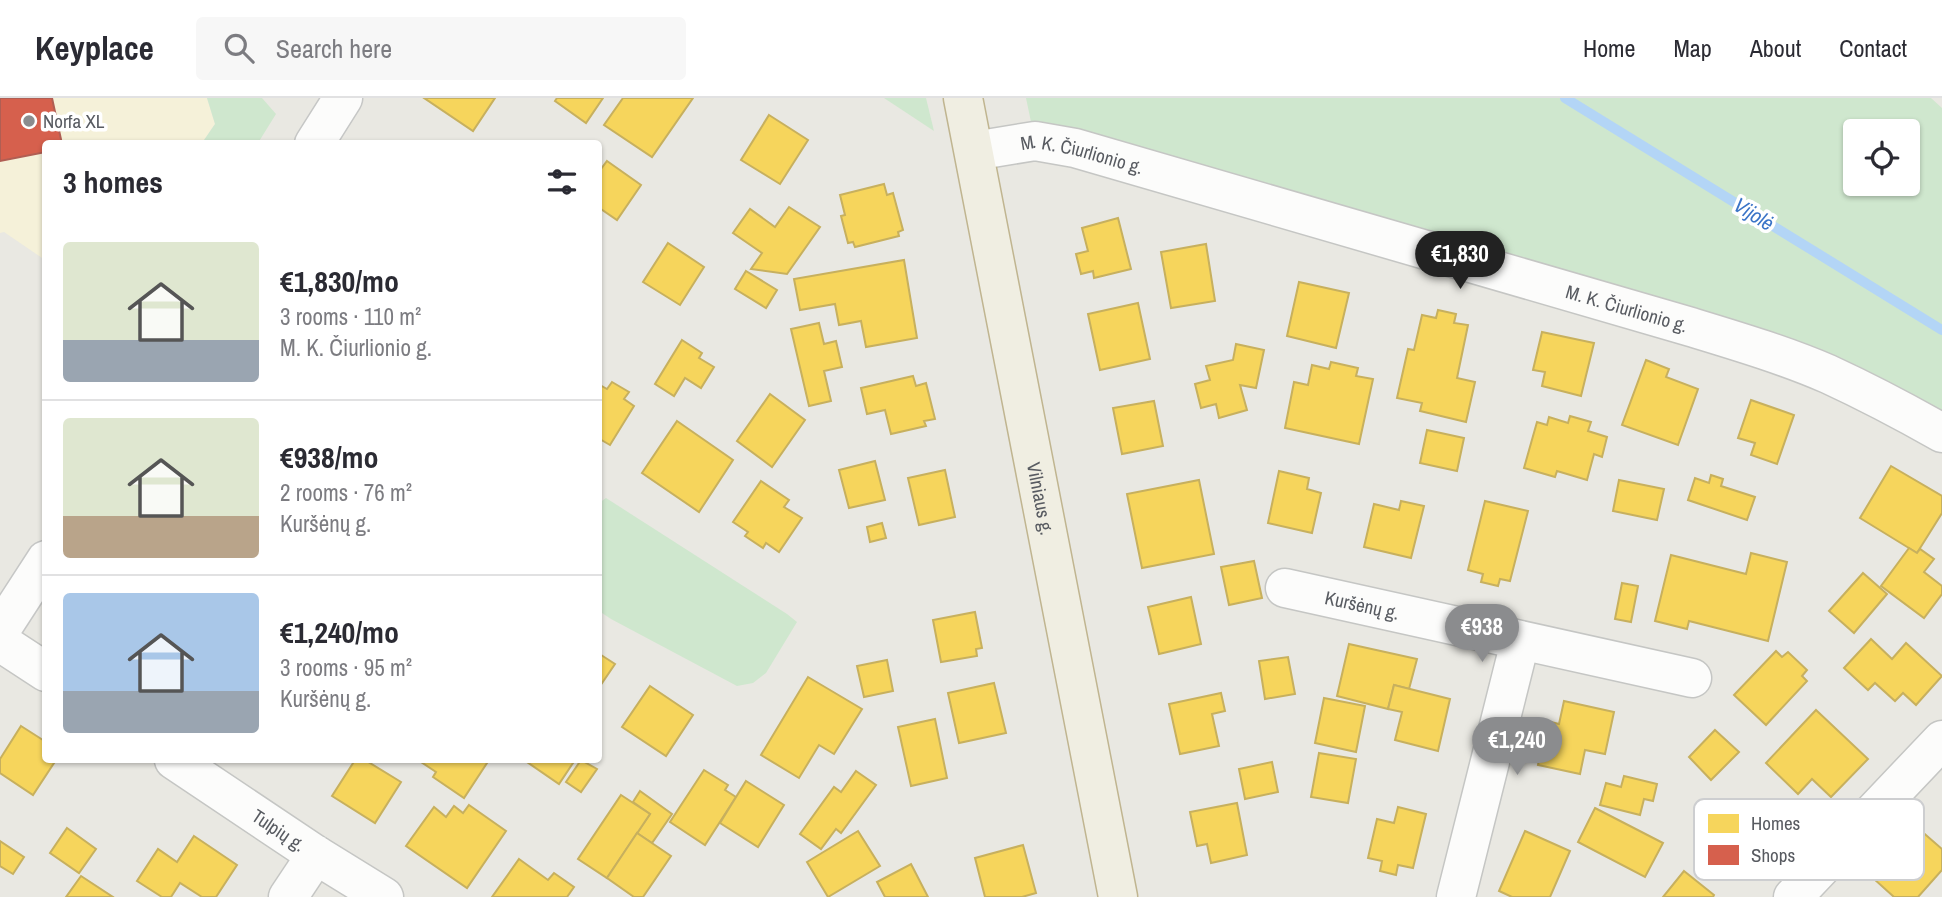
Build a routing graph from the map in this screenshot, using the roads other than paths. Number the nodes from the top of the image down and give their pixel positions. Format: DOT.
graph roads {
  1 [pos="343,98"];
  2 [pos="963,98"];
  3 [pos="317,140"];
  4 [pos="974,151"];
  5 [pos="1942,433"];
  6 [pos="42,566"];
  7 [pos="1285,589"];
  8 [pos="0,631"];
  9 [pos="0,642"];
  10 [pos="1520,642"];
  11 [pos="42,669"];
  12 [pos="1692,678"];
  13 [pos="1942,740"];
  14 [pos="178,763"];
  15 [pos="1886,799"];
  16 [pos="316,855"];
  17 [pos="1809,880"];
  18 [pos="288,897"];
  19 [pos="384,897"];
  20 [pos="1118,897"];
  21 [pos="1456,897"];
  22 [pos="1793,897"];
  1 -- 3 [label="street"];
  2 -- 4 [label="highway, Vilniaus g."];
  4 -- 5 [label="street, M. K. Čiurlionio g."];
  4 -- 20 [label="highway, Vilniaus g."];
  6 -- 8 [label="street"];
  7 -- 10 [label="street, Kuršėnų g."];
  9 -- 11 [label="street"];
  10 -- 12 [label="street, Kuršėnų g."];
  10 -- 21 [label="street"];
  13 -- 15 [label="street"];
  14 -- 16 [label="street, Tulpių g."];
  16 -- 18 [label="street"];
  16 -- 19 [label="street, Tulpių g."];
  17 -- 22 [label="street"];
}
